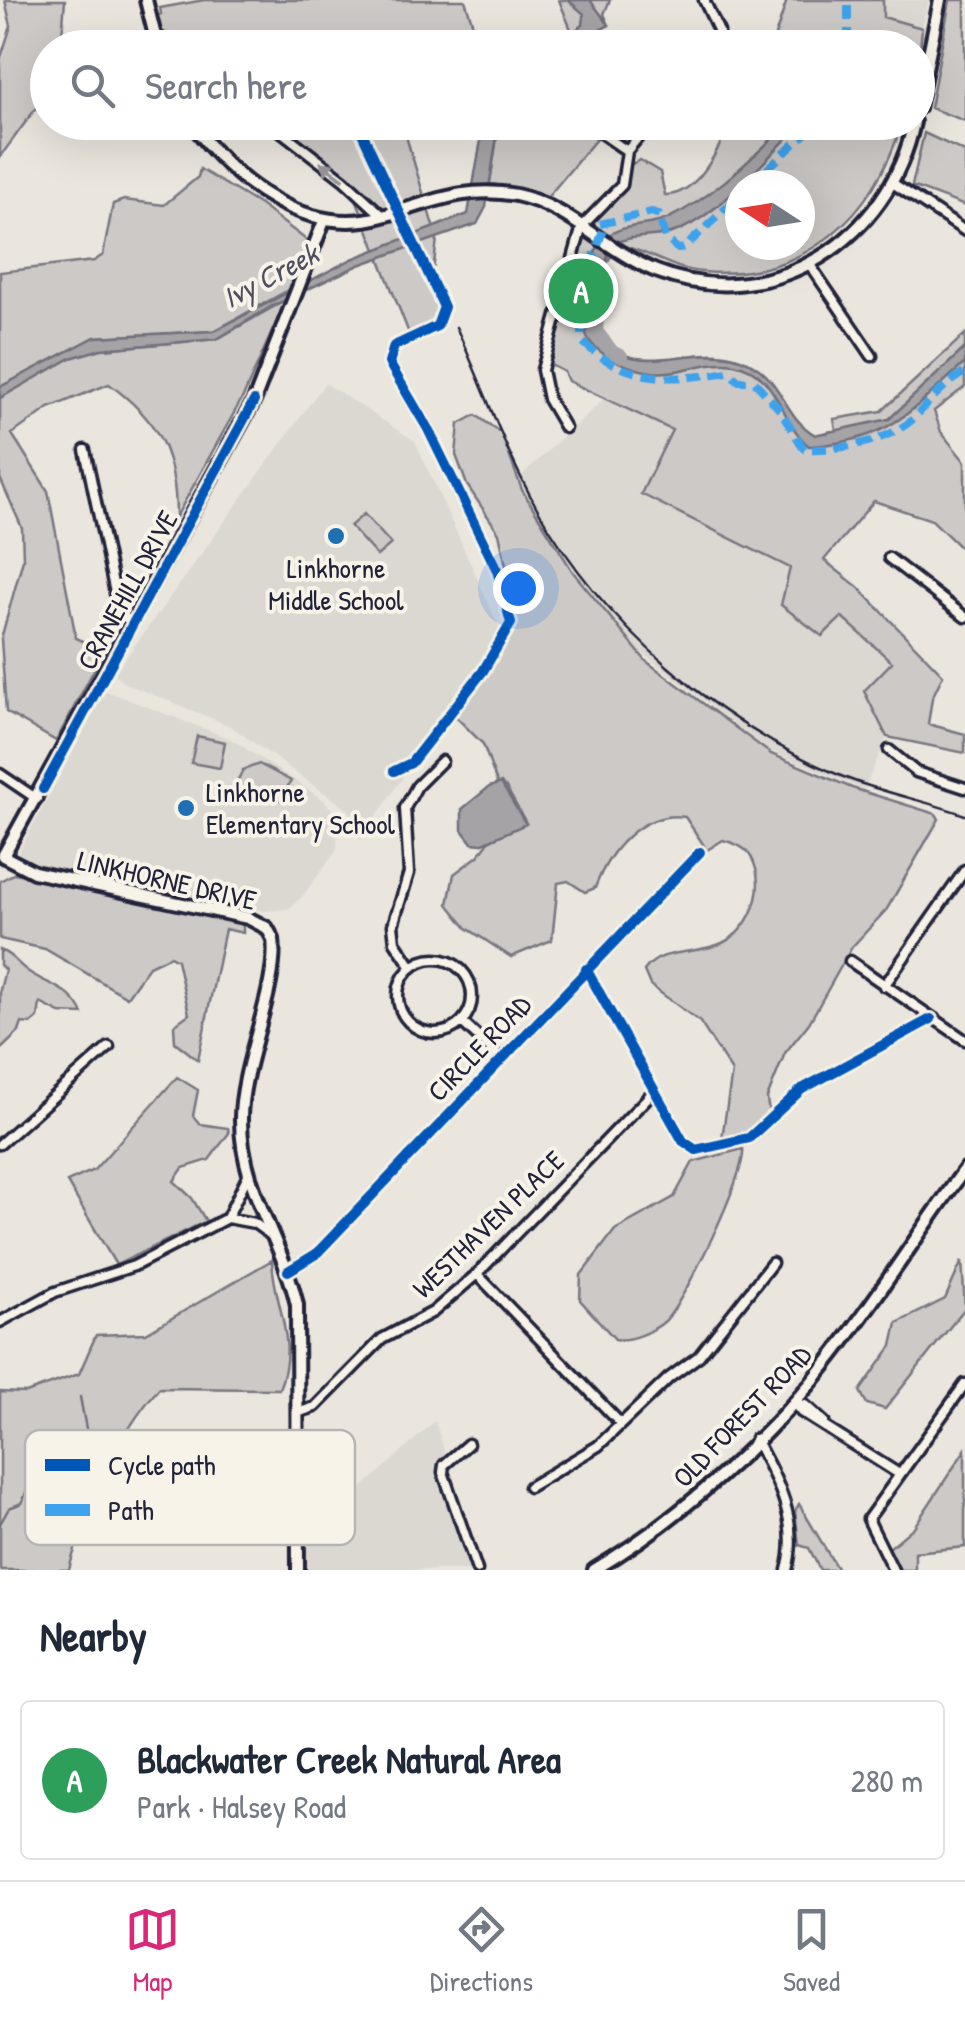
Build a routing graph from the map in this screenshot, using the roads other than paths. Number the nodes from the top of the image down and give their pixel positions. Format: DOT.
graph roads {
  1 [pos="146,0"];
  2 [pos="704,0"];
  3 [pos="940,0"];
  4 [pos="153,30"];
  5 [pos="718,30"];
  6 [pos="934,30"];
  7 [pos="209,140"];
  8 [pos="290,140"];
  9 [pos="610,140"];
  10 [pos="637,140"];
  11 [pos="908,140"];
  12 [pos="627,152"];
  13 [pos="894,184"];
  14 [pos="383,216"];
  15 [pos="324,221"];
  16 [pos="584,228"];
  17 [pos="965,230"];
  18 [pos="810,265"];
  19 [pos="872,356"];
  20 [pos="565,428"];
  21 [pos="85,450"];
  22 [pos="889,558"];
  23 [pos="965,617"];
  24 [pos="134,624"];
  25 [pos="890,750"];
  26 [pos="442,760"];
  27 [pos="0,774"];
  28 [pos="965,788"];
  29 [pos="37,799"];
  30 [pos="700,852"];
  31 [pos="2,859"];
  32 [pos="965,870"];
  33 [pos="850,961"];
  34 [pos="411,966"];
  35 [pos="586,969"];
  36 [pos="884,986"];
  37 [pos="930,1019"];
  38 [pos="462,1022"];
  39 [pos="965,1040"];
  40 [pos="109,1046"];
  41 [pos="500,1058"];
  42 [pos="654,1091"];
  43 [pos="0,1144"];
  44 [pos="965,1169"];
  45 [pos="248,1175"];
  46 [pos="227,1218"];
  47 [pos="272,1236"];
  48 [pos="772,1262"];
  49 [pos="288,1271"];
  50 [pos="476,1274"];
  51 [pos="0,1322"];
  52 [pos="965,1384"];
  53 [pos="796,1404"];
  54 [pos="298,1413"];
  55 [pos="622,1424"];
  56 [pos="298,1430"];
  57 [pos="755,1440"];
  58 [pos="468,1444"];
  59 [pos="899,1474"];
  60 [pos="529,1488"];
  61 [pos="476,1570"];
  62 [pos="594,1570"];
  63 [pos="787,1570"];
  64 [pos="893,1570"];
  1 -- 4 [label="main road"];
  2 -- 5 [label="street"];
  3 -- 6 [label="main road"];
  7 -- 15 [label="main road"];
  14 -- 8 [label="street, one-way"];
  9 -- 12 [label="street"];
  10 -- 12 [label="street"];
  11 -- 13 [label="main road"];
  12 -- 16 [label="street"];
  13 -- 17 [label="street"];
  13 -- 18 [label="main road"];
  14 -- 15 [label="main road"];
  14 -- 16 [label="main road"];
  15 -- 24 [label="main road, CRANEHILL DRIVE"];
  16 -- 18 [label="main road"];
  16 -- 20 [label="street"];
  18 -- 19 [label="street"];
  21 -- 24 [label="street"];
  22 -- 23 [label="street"];
  24 -- 29 [label="main road, CRANEHILL DRIVE"];
  25 -- 28 [label="street"];
  26 -- 34 [label="street"];
  27 -- 29 [label="street"];
  29 -- 31 [label="main road, CRANEHILL DRIVE"];
  30 -- 35 [label="street, CIRCLE ROAD"];
  31 -- 45 [label="main road, LINKHORNE DRIVE"];
  32 -- 36 [label="street"];
  33 -- 36 [label="street"];
  34 -- 38 [label="street"];
  34 -- 38 [label="street"];
  35 -- 41 [label="street, CIRCLE ROAD"];
  35 -- 42 [label="street"];
  36 -- 37 [label="street"];
  37 -- 39 [label="street"];
  37 -- 42 [label="street"];
  38 -- 41 [label="street"];
  40 -- 43 [label="street"];
  41 -- 49 [label="street, CIRCLE ROAD"];
  42 -- 50 [label="street, WESTHAVEN PLACE"];
  44 -- 53 [label="main road, OLD FOREST ROAD"];
  45 -- 46 [label="street"];
  45 -- 47 [label="main road, LINKHORNE DRIVE"];
  46 -- 47 [label="street"];
  46 -- 51 [label="street"];
  47 -- 49 [label="main road, LINKHORNE DRIVE"];
  48 -- 55 [label="street"];
  49 -- 54 [label="main road, LINKHORNE DRIVE"];
  50 -- 54 [label="street, WESTHAVEN PLACE"];
  50 -- 55 [label="street"];
  52 -- 59 [label="street"];
  53 -- 57 [label="main road, OLD FOREST ROAD"];
  53 -- 59 [label="street"];
  54 -- 56 [label="main road, LINKHORNE DRIVE"];
  55 -- 60 [label="street"];
  57 -- 62 [label="main road, OLD FOREST ROAD"];
  57 -- 63 [label="street"];
  58 -- 61 [label="street"];
  59 -- 64 [label="street"];
}
